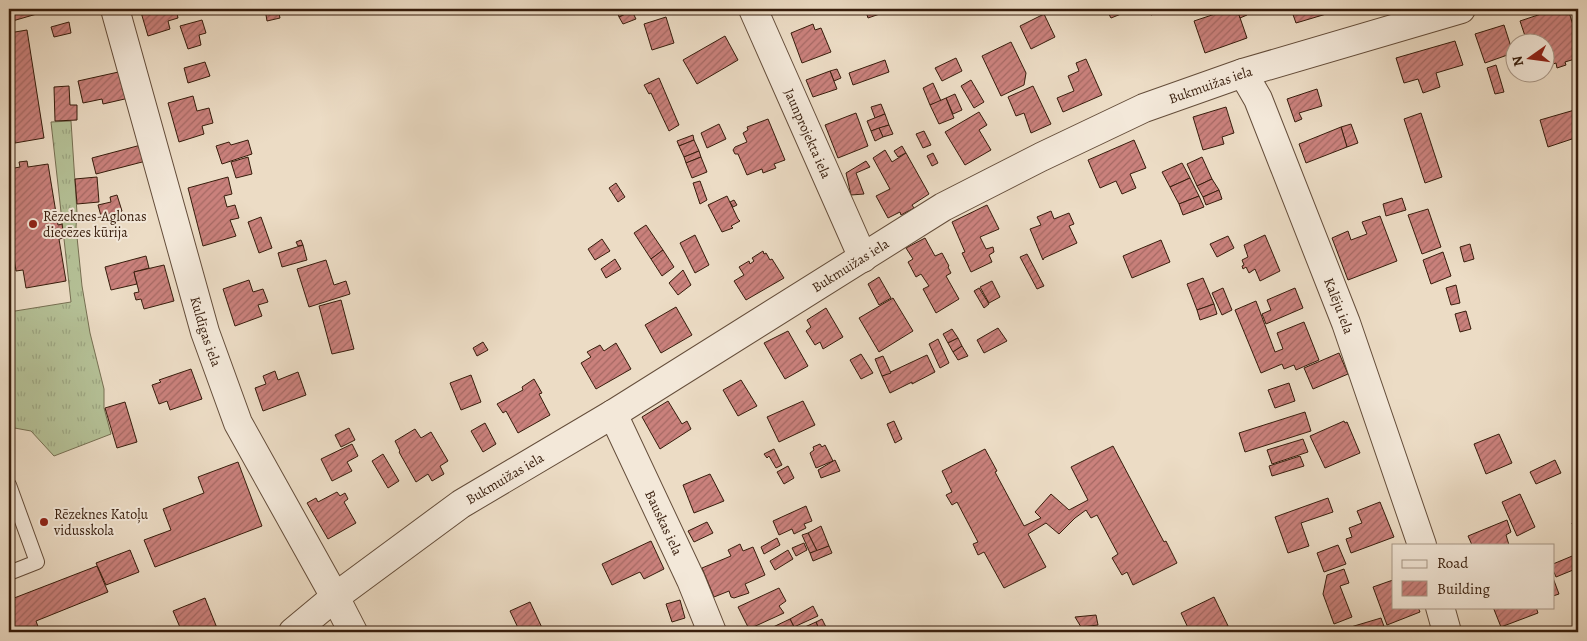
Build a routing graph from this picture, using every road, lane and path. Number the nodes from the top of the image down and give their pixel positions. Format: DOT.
graph roads {
  1 [pos="115,9"];
  2 [pos="753,9"];
  3 [pos="1461,9"];
  4 [pos="1243,73"];
  5 [pos="863,258"];
  6 [pos="612,414"];
  7 [pos="9,485"];
  8 [pos="1422,544"];
  9 [pos="9,573"];
  10 [pos="336,597"];
  11 [pos="1440,608"];
  12 [pos="294,632"];
  13 [pos="352,632"];
  14 [pos="712,632"];
  15 [pos="1447,632"];
  1 -- 10 [label="street, Kuldīgas iela"];
  2 -- 5 [label="street, Jaunprojekta iela"];
  3 -- 4 [label="street, Bukmuižas iela"];
  4 -- 5 [label="street, Bukmuižas iela"];
  4 -- 8 [label="street, Kalēju iela"];
  5 -- 6 [label="street, Bukmuižas iela"];
  6 -- 10 [label="street, Bukmuižas iela"];
  6 -- 14 [label="street, Bauskas iela"];
  7 -- 9 [label="lane"];
  10 -- 12 [label="street, Bukmuižas iela"];
  10 -- 13 [label="street, Kuldīgas iela"];
  11 -- 15 [label="street"];
}
